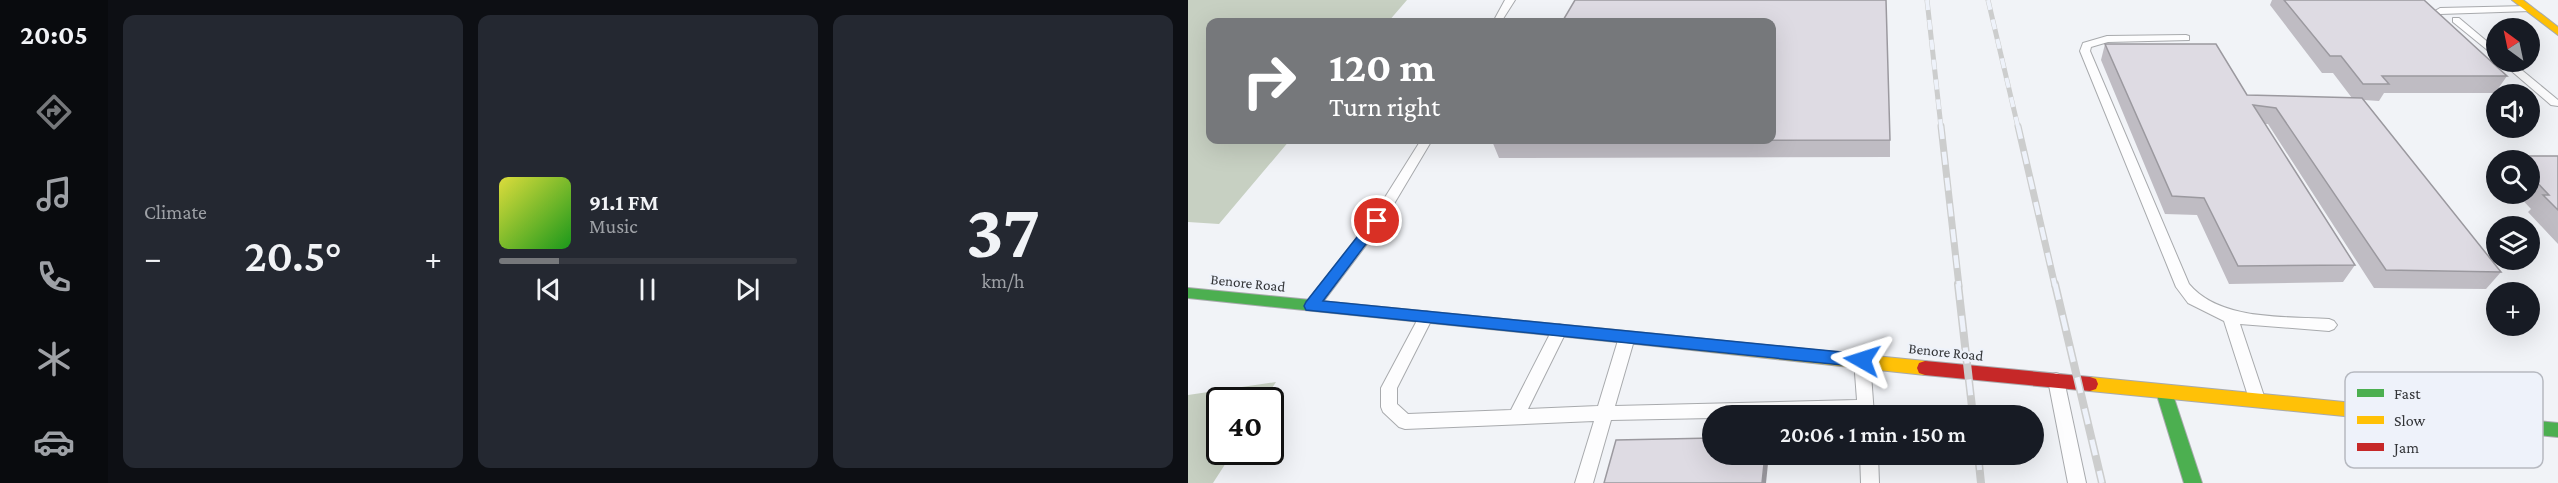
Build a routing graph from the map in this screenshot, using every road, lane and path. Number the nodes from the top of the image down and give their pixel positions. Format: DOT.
graph roads {
  1 [pos="1510,0"];
  2 [pos="2517,0"];
  3 [pos="2528,9"];
  4 [pos="2440,11"];
  5 [pos="1499,18"];
  6 [pos="2456,20"];
  7 [pos="2558,32"];
  8 [pos="2186,38"];
  9 [pos="2486,46"];
  10 [pos="2518,72"];
  11 [pos="2558,103"];
  12 [pos="1424,144"];
  13 [pos="1188,293"];
  14 [pos="1312,306"];
  15 [pos="1426,317"];
  16 [pos="2230,317"];
  17 [pos="2329,325"];
  18 [pos="1558,330"];
  19 [pos="1627,337"];
  20 [pos="1862,360"];
  21 [pos="2056,380"];
  22 [pos="2164,393"];
  23 [pos="2258,401"];
  24 [pos="1866,405"];
  25 [pos="2345,409"];
  26 [pos="1702,412"];
  27 [pos="1605,413"];
  28 [pos="1516,417"];
  29 [pos="2543,429"];
  30 [pos="2558,430"];
  31 [pos="1869,465"];
  32 [pos="1584,483"];
  33 [pos="1870,483"];
  34 [pos="2077,483"];
  35 [pos="2193,483"];
  1 -- 5 [label="lane"];
  2 -- 3 [label="street"];
  3 -- 4 [label="lane"];
  3 -- 7 [label="street"];
  6 -- 9 [label="lane"];
  8 -- 16 [label="lane"];
  10 -- 11 [label="lane"];
  12 -- 14 [label="lane"];
  13 -- 14 [label="street, Benore Road"];
  14 -- 15 [label="street, Benore Road"];
  15 -- 18 [label="street, Benore Road"];
  15 -- 28 [label="lane"];
  16 -- 17 [label="lane"];
  16 -- 23 [label="lane"];
  18 -- 19 [label="street, Benore Road"];
  18 -- 28 [label="lane"];
  19 -- 20 [label="street, Benore Road"];
  19 -- 27 [label="lane"];
  20 -- 21 [label="street, Benore Road"];
  20 -- 24 [label="lane"];
  21 -- 22 [label="street, Benore Road"];
  21 -- 34 [label="lane"];
  22 -- 23 [label="street, Benore Road"];
  22 -- 35 [label="street"];
  23 -- 25 [label="street, Benore Road"];
  26 -- 27 [label="lane"];
  27 -- 28 [label="lane"];
  27 -- 32 [label="lane"];
  29 -- 30 [label="street, Benore Road"];
  31 -- 33 [label="lane"];
}
